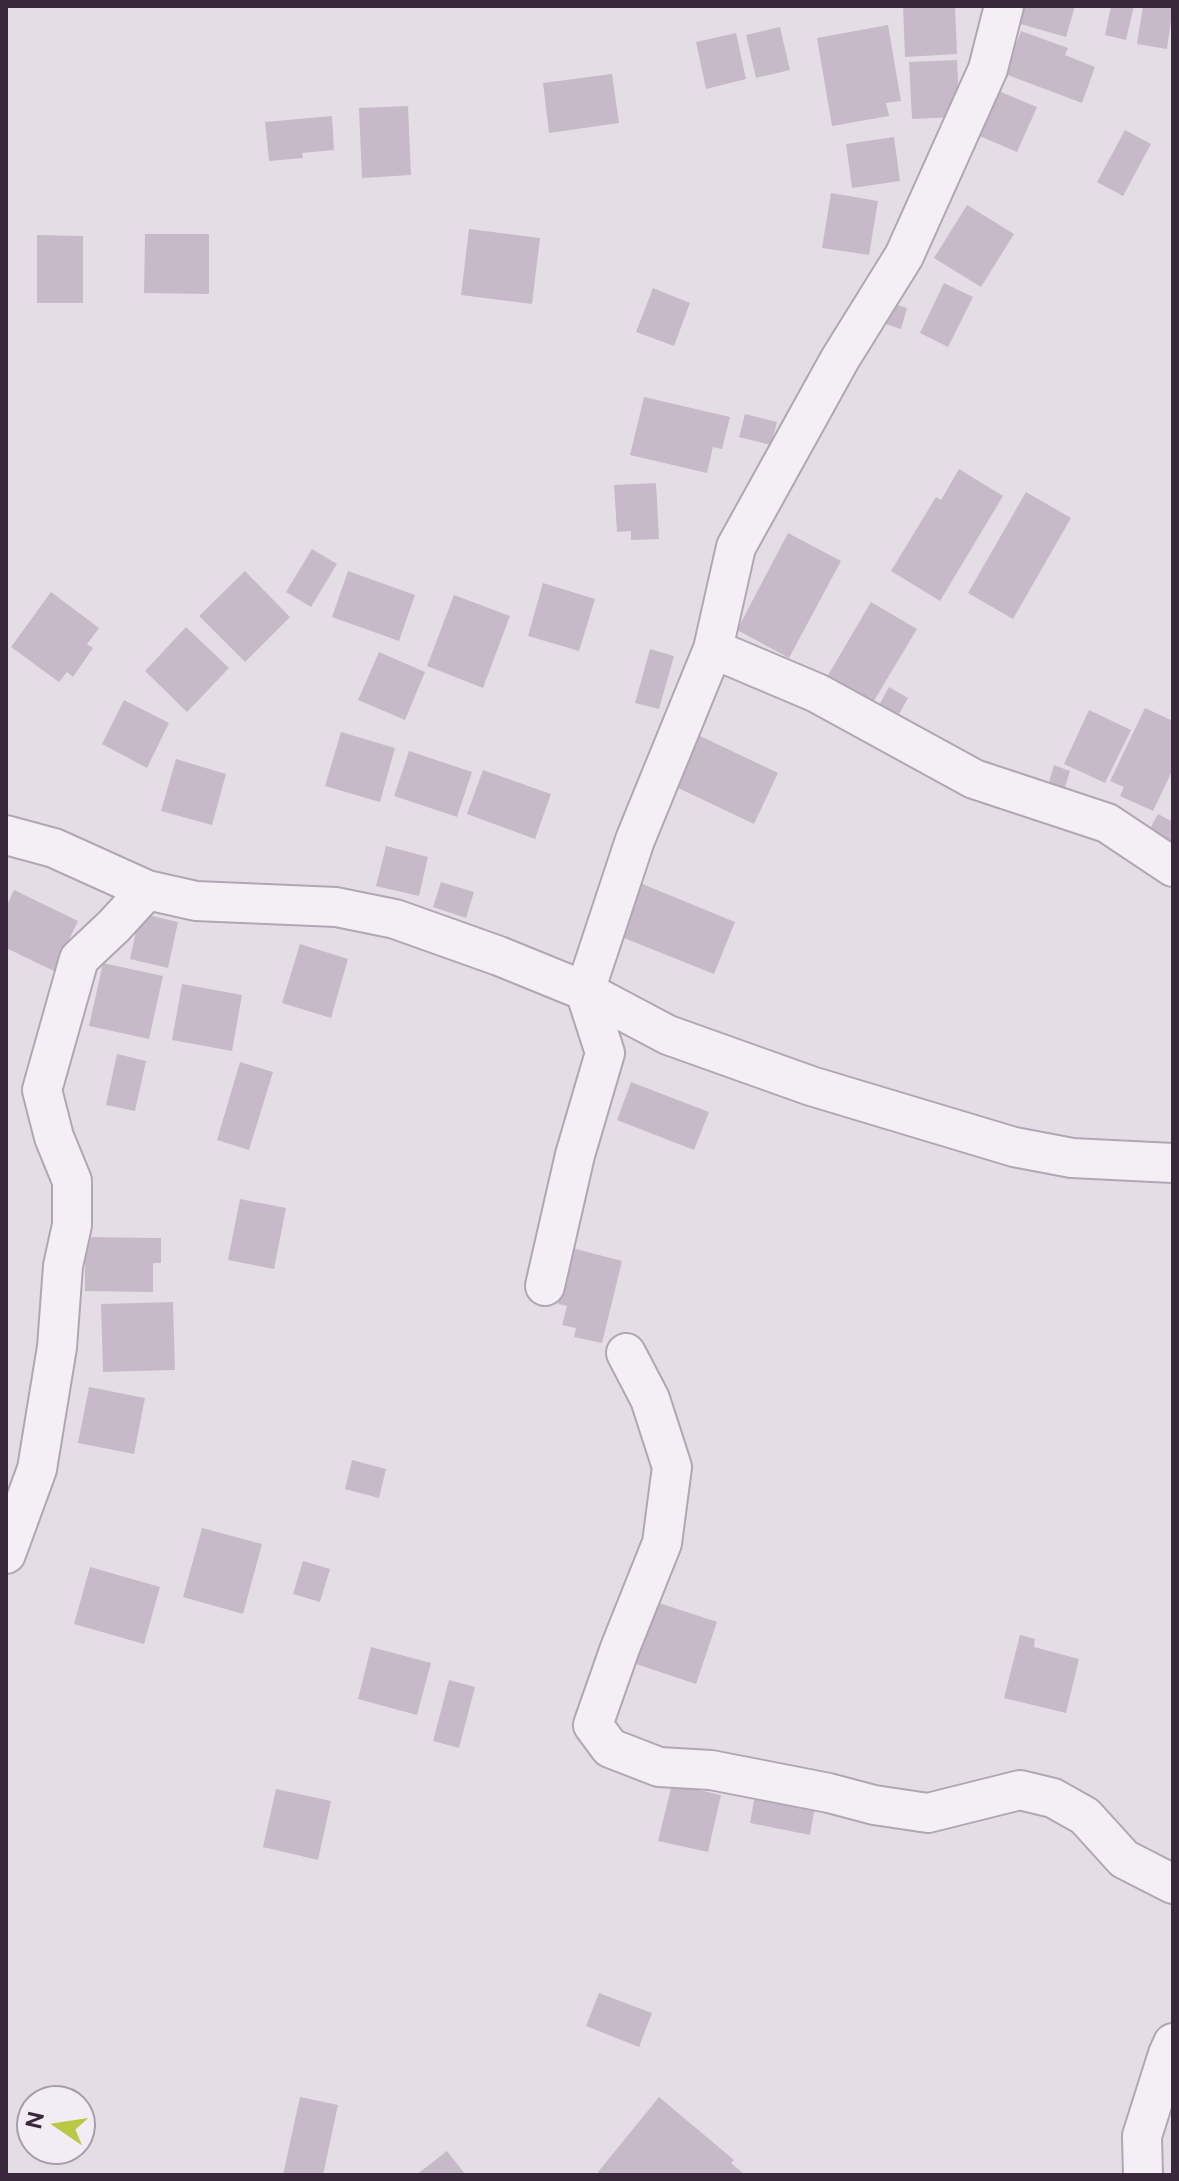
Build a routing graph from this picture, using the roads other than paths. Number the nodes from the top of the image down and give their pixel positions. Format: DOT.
graph roads {
  1 [pos="1004,6"];
  2 [pos="713,649"];
  3 [pos="6,835"];
  4 [pos="1173,867"];
  5 [pos="147,890"];
  6 [pos="585,991"];
  7 [pos="1173,1163"];
  8 [pos="545,1286"];
  9 [pos="626,1353"];
  10 [pos="6,1554"];
  11 [pos="1173,1884"];
  12 [pos="1173,2043"];
  13 [pos="1143,2175"];
  1 -- 2 [label="street"];
  2 -- 4 [label="street"];
  2 -- 6 [label="street"];
  3 -- 5 [label="street"];
  5 -- 6 [label="street"];
  5 -- 10 [label="street"];
  6 -- 7 [label="street"];
  6 -- 8 [label="street"];
  9 -- 11 [label="street"];
  12 -- 13 [label="street"];
}
